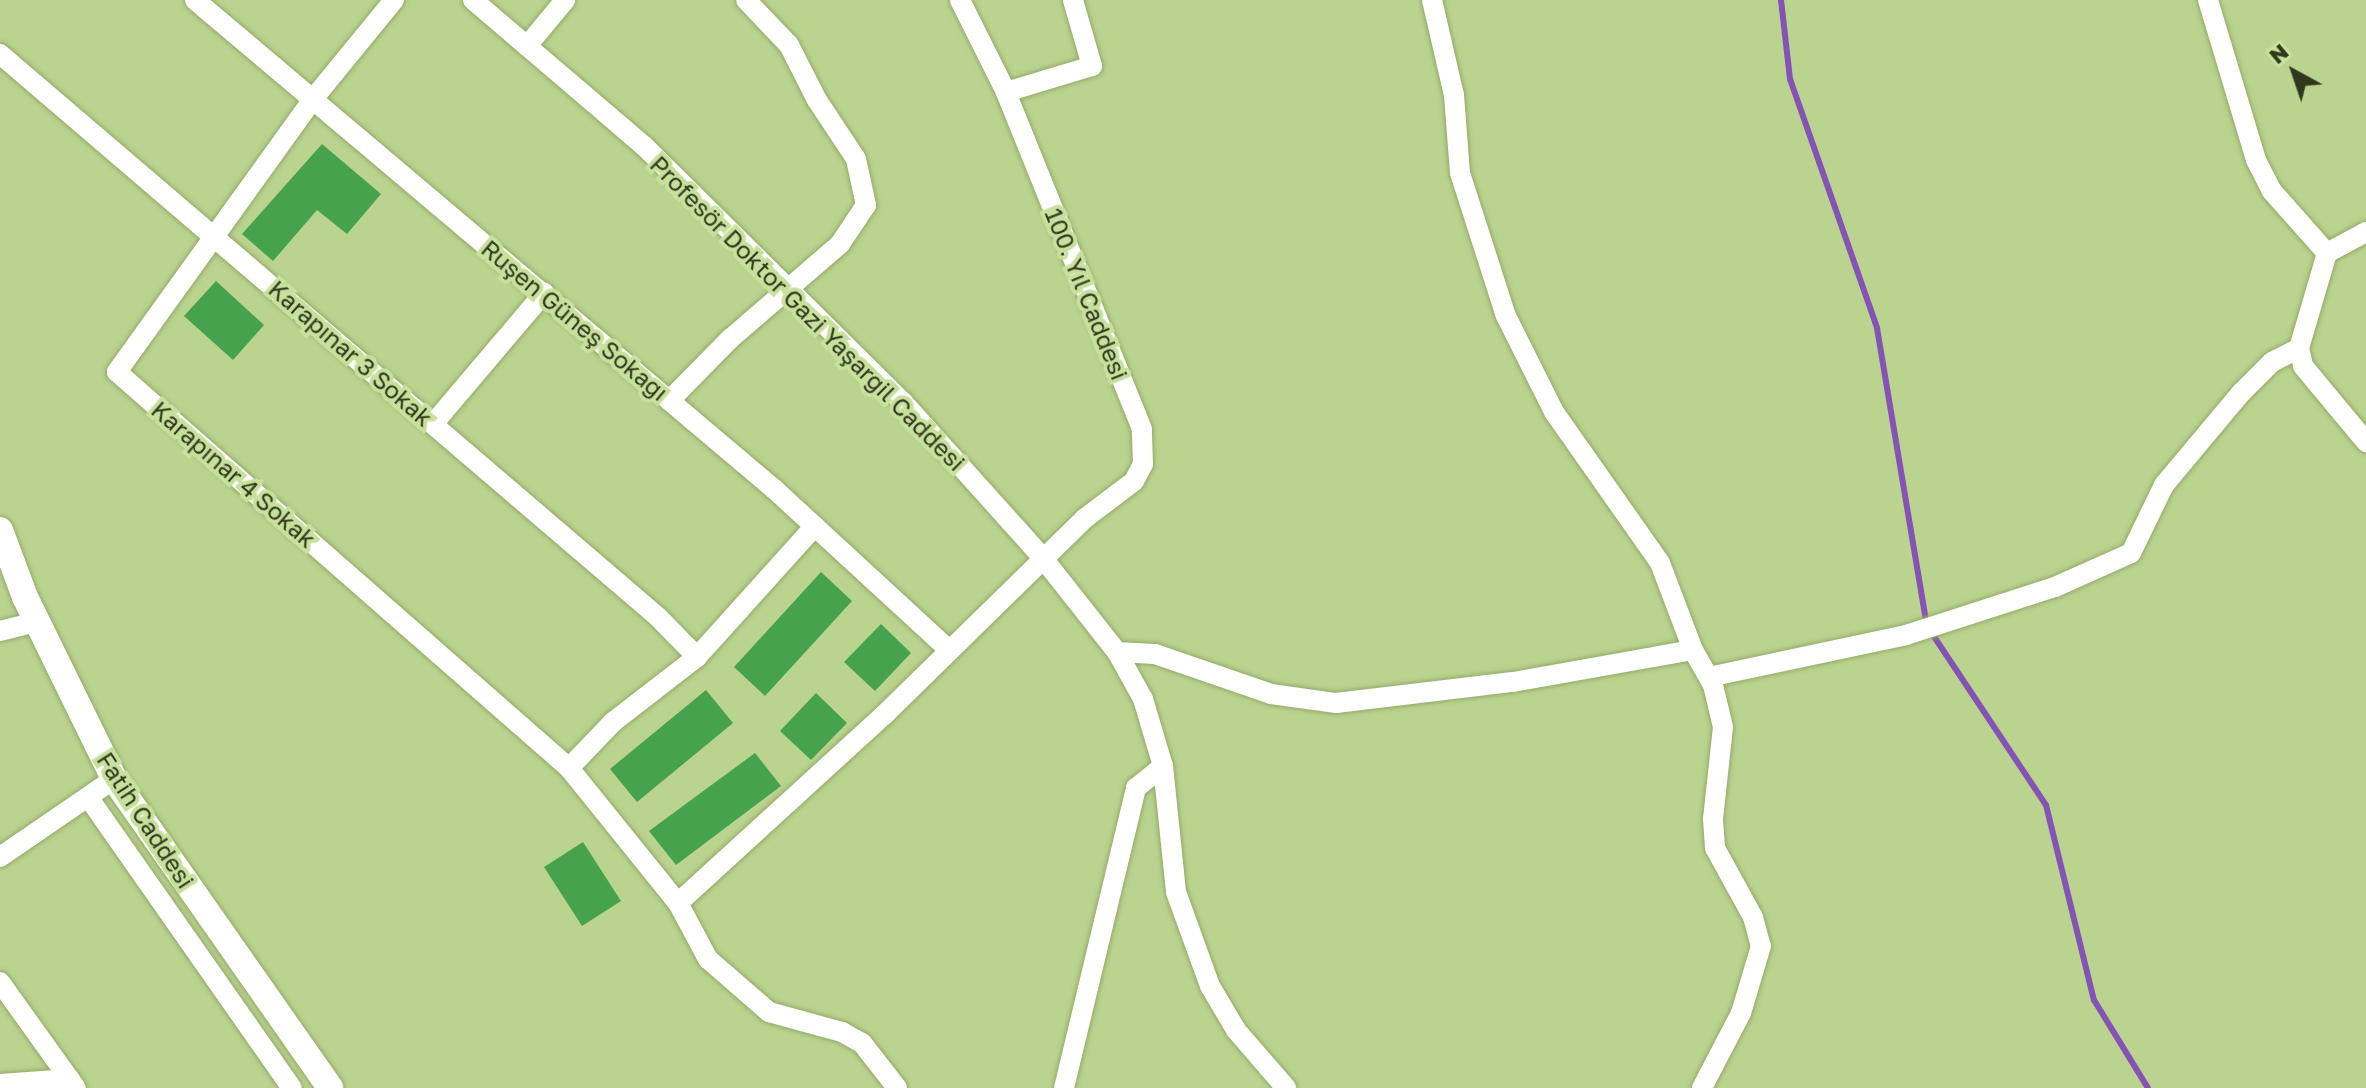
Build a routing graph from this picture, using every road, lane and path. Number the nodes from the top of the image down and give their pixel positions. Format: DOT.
graph roads {
  1 [pos="195,0"];
  2 [pos="394,0"];
  3 [pos="473,0"];
  4 [pos="565,0"];
  5 [pos="746,0"];
  6 [pos="960,0"];
  7 [pos="1073,0"];
  8 [pos="1432,0"];
  9 [pos="2208,0"];
  10 [pos="527,46"];
  11 [pos="0,54"];
  12 [pos="1006,92"];
  13 [pos="313,99"];
  14 [pos="2366,232"];
  15 [pos="212,235"];
  16 [pos="2327,253"];
  17 [pos="790,292"];
  18 [pos="544,293"];
  19 [pos="2299,348"];
  20 [pos="670,400"];
  21 [pos="433,424"];
  22 [pos="2366,442"];
  23 [pos="815,526"];
  24 [pos="0,530"];
  25 [pos="1042,557"];
  26 [pos="37,622"];
  27 [pos="0,631"];
  28 [pos="948,649"];
  29 [pos="1693,650"];
  30 [pos="1117,652"];
  31 [pos="697,657"];
  32 [pos="1709,677"];
  33 [pos="1163,766"];
  34 [pos="569,768"];
  35 [pos="114,779"];
  36 [pos="88,797"];
  37 [pos="0,857"];
  38 [pos="678,903"];
  39 [pos="0,982"];
  40 [pos="0,1084"];
  41 [pos="73,1084"];
  42 [pos="292,1088"];
  43 [pos="330,1088"];
  44 [pos="897,1088"];
  45 [pos="1064,1088"];
  46 [pos="1286,1088"];
  47 [pos="1702,1088"];
  1 -- 13 [label="street, Ruşen Güneş Sokağı"];
  2 -- 13 [label="street, Karapınar 4 Sokak"];
  3 -- 10 [label="street, Profesör Doktor Gazi Yaşargil Caddesi"];
  4 -- 10 [label="street"];
  5 -- 17 [label="street"];
  6 -- 12 [label="street, 100. Yıl Caddesi"];
  7 -- 12 [label="street"];
  8 -- 29 [label="street"];
  9 -- 16 [label="street"];
  10 -- 17 [label="street, Profesör Doktor Gazi Yaşargil Caddesi"];
  11 -- 15 [label="street, Karapınar 3 Sokak"];
  12 -- 25 [label="street, 100. Yıl Caddesi"];
  13 -- 15 [label="street, Karapınar 4 Sokak"];
  13 -- 18 [label="street, Ruşen Güneş Sokağı"];
  14 -- 16 [label="street"];
  15 -- 21 [label="street, Karapınar 3 Sokak"];
  15 -- 34 [label="street, Karapınar 4 Sokak"];
  16 -- 19 [label="street"];
  17 -- 20 [label="street"];
  17 -- 25 [label="street, Profesör Doktor Gazi Yaşargil Caddesi"];
  18 -- 20 [label="street, Ruşen Güneş Sokağı"];
  18 -- 21 [label="street"];
  19 -- 22 [label="street"];
  19 -- 32 [label="street"];
  20 -- 23 [label="street, Ruşen Güneş Sokağı"];
  21 -- 31 [label="street, Karapınar 3 Sokak"];
  23 -- 28 [label="street, Ruşen Güneş Sokağı"];
  23 -- 31 [label="street"];
  24 -- 26 [label="main road, Fatih Caddesi"];
  25 -- 28 [label="street, 100. Yıl Caddesi"];
  25 -- 30 [label="street, Profesör Doktor Gazi Yaşargil Caddesi"];
  26 -- 27 [label="street"];
  26 -- 35 [label="main road, Fatih Caddesi"];
  28 -- 38 [label="street, 100. Yıl Caddesi"];
  29 -- 30 [label="street"];
  29 -- 32 [label="street"];
  30 -- 33 [label="street, Profesör Doktor Gazi Yaşargil Caddesi"];
  31 -- 34 [label="street"];
  32 -- 47 [label="street"];
  33 -- 45 [label="street"];
  33 -- 46 [label="street, Profesör Doktor Gazi Yaşargil Caddesi"];
  34 -- 38 [label="street, Karapınar 4 Sokak"];
  35 -- 36 [label="street"];
  35 -- 43 [label="main road, Fatih Caddesi"];
  36 -- 37 [label="street"];
  36 -- 42 [label="street"];
  38 -- 44 [label="street, Karapınar 4 Sokak"];
  39 -- 41 [label="street"];
  40 -- 41 [label="street"];
}
